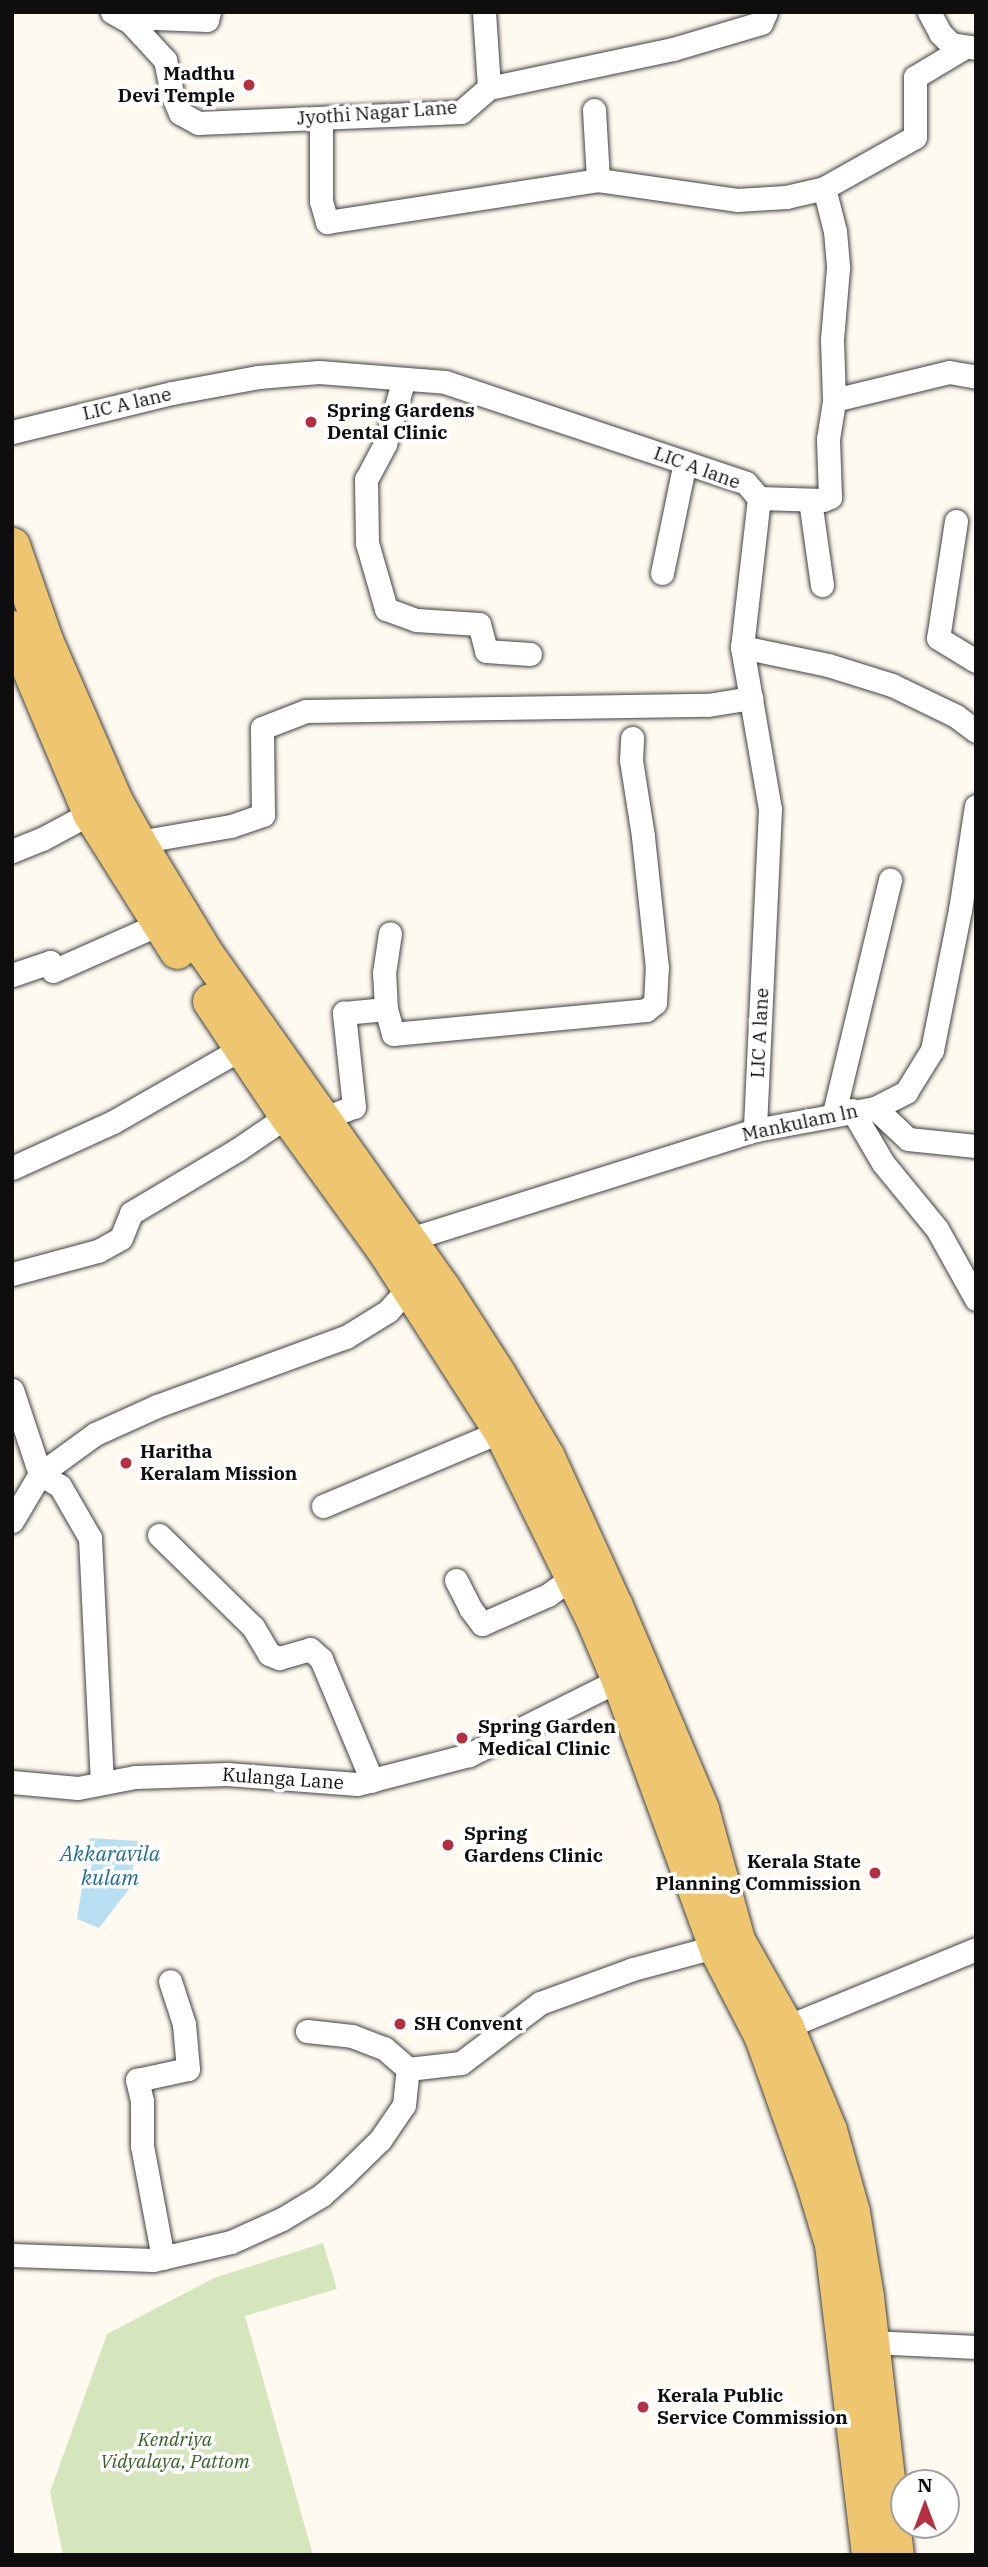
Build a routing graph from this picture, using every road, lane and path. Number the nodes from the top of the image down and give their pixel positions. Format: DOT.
graph roads {
  1 [pos="209,12"];
  2 [pos="484,12"];
  3 [pos="766,12"];
  4 [pos="929,12"];
  5 [pos="121,17"];
  6 [pos="970,48"];
  7 [pos="489,88"];
  8 [pos="593,110"];
  9 [pos="321,118"];
  10 [pos="598,180"];
  11 [pos="824,188"];
  12 [pos="976,377"];
  13 [pos="404,379"];
  14 [pos="834,400"];
  15 [pos="12,432"];
  16 [pos="685,463"];
  17 [pos="759,498"];
  18 [pos="810,500"];
  19 [pos="956,522"];
  20 [pos="12,545"];
  21 [pos="662,573"];
  22 [pos="822,585"];
  23 [pos="15,647"];
  24 [pos="741,647"];
  25 [pos="530,654"];
  26 [pos="976,661"];
  27 [pos="751,698"];
  28 [pos="976,731"];
  29 [pos="632,737"];
  30 [pos="976,806"];
  31 [pos="102,807"];
  32 [pos="138,842"];
  33 [pos="12,851"];
  34 [pos="890,880"];
  35 [pos="159,924"];
  36 [pos="390,933"];
  37 [pos="12,975"];
  38 [pos="386,1009"];
  39 [pos="242,1048"];
  40 [pos="854,1110"];
  41 [pos="287,1116"];
  42 [pos="322,1119"];
  43 [pos="755,1130"];
  44 [pos="976,1146"];
  45 [pos="12,1168"];
  46 [pos="395,1244"];
  47 [pos="12,1274"];
  48 [pos="409,1288"];
  49 [pos="976,1299"];
  50 [pos="12,1390"];
  51 [pos="501,1431"];
  52 [pos="38,1468"];
  53 [pos="12,1491"];
  54 [pos="323,1506"];
  55 [pos="12,1521"];
  56 [pos="159,1535"];
  57 [pos="573,1577"];
  58 [pos="456,1580"];
  59 [pos="619,1680"];
  60 [pos="102,1781"];
  61 [pos="372,1781"];
  62 [pos="12,1782"];
  63 [pos="727,1944"];
  64 [pos="976,1949"];
  65 [pos="170,1981"];
  66 [pos="786,2027"];
  67 [pos="307,2031"];
  68 [pos="408,2069"];
  69 [pos="12,2255"];
  70 [pos="163,2258"];
  71 [pos="871,2342"];
  72 [pos="976,2347"];
  73 [pos="869,2555"];
  74 [pos="896,2555"];
  1 -- 5 [label="street"];
  2 -- 7 [label="street"];
  3 -- 7 [label="street, Jyothi Nagar Lane"];
  4 -- 6 [label="street"];
  5 -- 9 [label="street, Jyothi Nagar Lane"];
  6 -- 11 [label="street"];
  7 -- 9 [label="street, Jyothi Nagar Lane"];
  8 -- 10 [label="street"];
  9 -- 10 [label="street"];
  10 -- 11 [label="street"];
  11 -- 14 [label="street"];
  12 -- 14 [label="street"];
  13 -- 15 [label="street, LIC A lane"];
  13 -- 16 [label="street, LIC A lane"];
  13 -- 25 [label="street"];
  14 -- 18 [label="street"];
  16 -- 17 [label="street, LIC A lane"];
  16 -- 21 [label="street"];
  17 -- 18 [label="street"];
  17 -- 24 [label="street, LIC A lane"];
  18 -- 22 [label="street"];
  19 -- 26 [label="street"];
  20 -- 31 [label="main road"];
  23 -- 31 [label="main road"];
  24 -- 27 [label="street, LIC A lane"];
  24 -- 28 [label="street"];
  27 -- 32 [label="street"];
  27 -- 43 [label="street, LIC A lane"];
  29 -- 38 [label="street"];
  30 -- 40 [label="street, Mankulam ln"];
  31 -- 32 [label="main road"];
  31 -- 33 [label="street"];
  31 -- 35 [label="main road"];
  32 -- 42 [label="main road"];
  34 -- 40 [label="street"];
  35 -- 37 [label="street"];
  35 -- 39 [label="main road"];
  36 -- 38 [label="street"];
  38 -- 42 [label="street"];
  39 -- 41 [label="main road"];
  39 -- 45 [label="street"];
  40 -- 43 [label="street, Mankulam ln"];
  40 -- 44 [label="street"];
  40 -- 49 [label="street"];
  41 -- 46 [label="main road"];
  41 -- 47 [label="street"];
  42 -- 46 [label="main road"];
  43 -- 46 [label="street, Mankulam ln"];
  46 -- 48 [label="main road"];
  46 -- 63 [label="main road"];
  48 -- 51 [label="main road"];
  48 -- 52 [label="street"];
  50 -- 52 [label="street"];
  51 -- 54 [label="street"];
  51 -- 57 [label="main road"];
  52 -- 53 [label="street"];
  52 -- 55 [label="street"];
  52 -- 60 [label="street"];
  56 -- 61 [label="street"];
  57 -- 58 [label="street"];
  57 -- 59 [label="main road"];
  59 -- 61 [label="street, Kulanga Lane"];
  59 -- 63 [label="main road"];
  60 -- 61 [label="street, Kulanga Lane"];
  60 -- 62 [label="street, Kulanga Lane"];
  63 -- 66 [label="main road"];
  63 -- 68 [label="street"];
  63 -- 73 [label="main road"];
  64 -- 66 [label="street"];
  65 -- 70 [label="street"];
  66 -- 71 [label="main road"];
  67 -- 68 [label="street"];
  68 -- 70 [label="street"];
  69 -- 70 [label="street"];
  71 -- 72 [label="street"];
  71 -- 74 [label="main road"];
}
